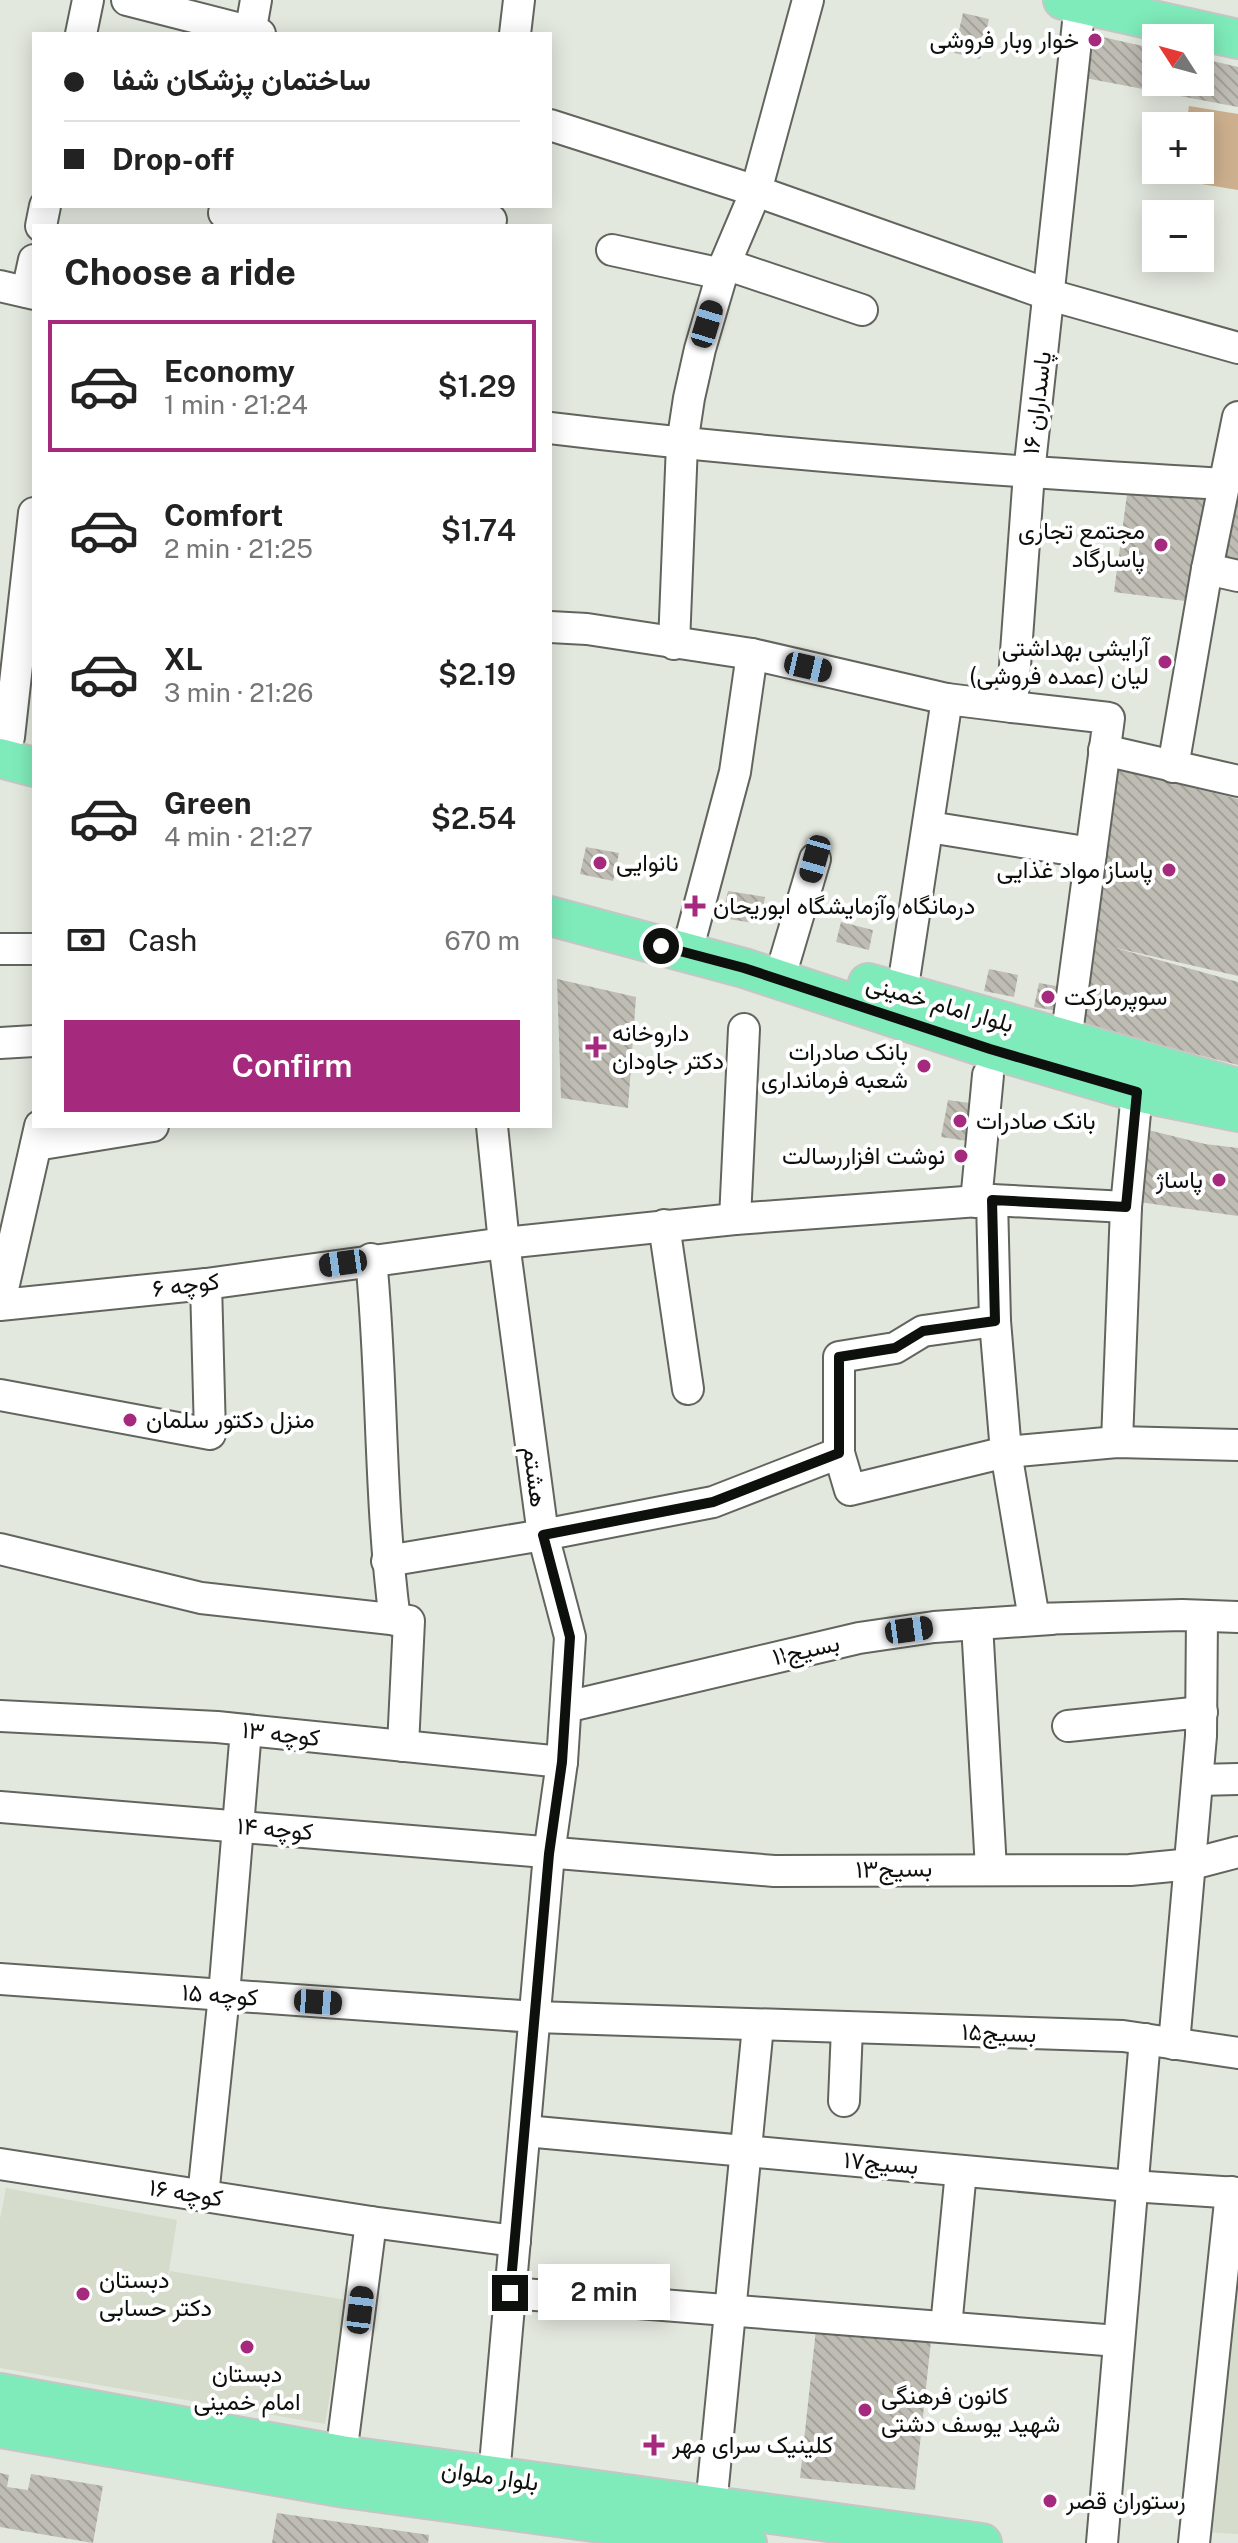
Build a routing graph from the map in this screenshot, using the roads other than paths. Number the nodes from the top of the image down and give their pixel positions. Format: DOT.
graph roads {
  1 [pos="88,0"];
  2 [pos="127,0"];
  3 [pos="256,0"];
  4 [pos="519,0"];
  5 [pos="808,0"];
  6 [pos="1153,0"];
  7 [pos="1071,2"];
  8 [pos="1238,18"];
  9 [pos="81,32"];
  10 [pos="249,32"];
  11 [pos="253,32"];
  12 [pos="515,32"];
  13 [pos="1238,39"];
  14 [pos="552,126"];
  15 [pos="756,191"];
  16 [pos="224,215"];
  17 [pos="491,217"];
  18 [pos="612,250"];
  19 [pos="32,264"];
  20 [pos="724,269"];
  21 [pos="20,291"];
  22 [pos="1050,295"];
  23 [pos="862,310"];
  24 [pos="1238,348"];
  25 [pos="1238,417"];
  26 [pos="552,428"];
  27 [pos="682,444"];
  28 [pos="1029,473"];
  29 [pos="1224,484"];
  30 [pos="32,533"];
  31 [pos="1207,569"];
  32 [pos="1238,576"];
  33 [pos="552,627"];
  34 [pos="674,644"];
  35 [pos="752,654"];
  36 [pos="947,699"];
  37 [pos="1012,707"];
  38 [pos="11,743"];
  39 [pos="1104,750"];
  40 [pos="32,765"];
  41 [pos="1173,767"];
  42 [pos="1238,781"];
  43 [pos="929,827"];
  44 [pos="1091,853"];
  45 [pos="815,859"];
  46 [pos="552,895"];
  47 [pos="552,917"];
  48 [pos="692,933"];
  49 [pos="0,949"];
  50 [pos="32,949"];
  51 [pos="785,960"];
  52 [pos="902,993"];
  53 [pos="744,1029"];
  54 [pos="32,1041"];
  55 [pos="1066,1041"];
  56 [pos="0,1043"];
  57 [pos="1104,1067"];
  58 [pos="988,1075"];
  59 [pos="1238,1088"];
  60 [pos="1137,1092"];
  61 [pos="1238,1112"];
  62 [pos="127,1128"];
  63 [pos="492,1128"];
  64 [pos="38,1135"];
  65 [pos="14,1181"];
  66 [pos="984,1201"];
  67 [pos="1126,1207"];
  68 [pos="735,1219"];
  69 [pos="664,1225"];
  70 [pos="504,1243"];
  71 [pos="371,1259"];
  72 [pos="206,1284"];
  73 [pos="0,1304"];
  74 [pos="995,1321"];
  75 [pos="688,1389"];
  76 [pos="0,1395"];
  77 [pos="1117,1442"];
  78 [pos="1238,1445"];
  79 [pos="1006,1452"];
  80 [pos="839,1453"];
  81 [pos="543,1535"];
  82 [pos="0,1549"];
  83 [pos="387,1561"];
  84 [pos="1202,1616"];
  85 [pos="1238,1617"];
  86 [pos="1042,1619"];
  87 [pos="395,1620"];
  88 [pos="977,1624"];
  89 [pos="566,1707"];
  90 [pos="1202,1712"];
  91 [pos="0,1716"];
  92 [pos="1068,1726"];
  93 [pos="246,1730"];
  94 [pos="403,1746"];
  95 [pos="562,1762"];
  96 [pos="1238,1779"];
  97 [pos="1198,1780"];
  98 [pos="0,1807"];
  99 [pos="237,1825"];
  100 [pos="1238,1852"];
  101 [pos="549,1854"];
  102 [pos="1192,1864"];
  103 [pos="991,1869"];
  104 [pos="0,1979"];
  105 [pos="224,1995"];
  106 [pos="535,2017"];
  107 [pos="758,2026"];
  108 [pos="847,2028"];
  109 [pos="1160,2041"];
  110 [pos="1238,2053"];
  111 [pos="844,2101"];
  112 [pos="525,2131"];
  113 [pos="746,2151"];
  114 [pos="0,2164"];
  115 [pos="961,2171"];
  116 [pos="1131,2186"];
  117 [pos="1235,2192"];
  118 [pos="203,2196"];
  119 [pos="371,2222"];
  120 [pos="515,2241"];
  121 [pos="510,2293"];
  122 [pos="730,2310"];
  123 [pos="946,2327"];
  124 [pos="1118,2341"];
  125 [pos="0,2393"];
  126 [pos="0,2428"];
  127 [pos="341,2455"];
  128 [pos="494,2476"];
  129 [pos="711,2506"];
  130 [pos="749,2533"];
  131 [pos="657,2537"];
  132 [pos="982,2543"];
  133 [pos="1102,2543"];
  134 [pos="1194,2543"];
  1 -- 9 [label="street"];
  2 -- 10 [label="street"];
  3 -- 11 [label="street"];
  4 -- 12 [label="street"];
  5 -- 15 [label="street"];
  6 -- 8 [label="main road"];
  7 -- 13 [label="main road"];
  7 -- 22 [label="street, پاسداران ۱۶"];
  14 -- 15 [label="street"];
  15 -- 20 [label="street"];
  15 -- 22 [label="street"];
  16 -- 17 [label="street"];
  18 -- 20 [label="street"];
  19 -- 21 [label="street"];
  20 -- 23 [label="street"];
  20 -- 27 [label="street"];
  22 -- 24 [label="street"];
  22 -- 28 [label="street, پاسداران ۱۶"];
  25 -- 29 [label="street"];
  26 -- 27 [label="street"];
  27 -- 28 [label="street"];
  27 -- 34 [label="street"];
  28 -- 29 [label="street"];
  28 -- 37 [label="street, پاسداران ۱۶"];
  29 -- 31 [label="street"];
  30 -- 38 [label="street"];
  31 -- 32 [label="street"];
  31 -- 41 [label="street"];
  33 -- 34 [label="street"];
  34 -- 35 [label="street"];
  35 -- 36 [label="street"];
  35 -- 48 [label="street"];
  36 -- 37 [label="street"];
  36 -- 43 [label="street"];
  37 -- 39 [label="street"];
  38 -- 40 [label="main road"];
  39 -- 41 [label="street"];
  39 -- 44 [label="street"];
  41 -- 42 [label="street"];
  43 -- 44 [label="street"];
  43 -- 52 [label="street"];
  44 -- 55 [label="street"];
  45 -- 51 [label="street"];
  46 -- 48 [label="main road, بلوار امام خمینی"];
  47 -- 57 [label="main road, بلوار امام خمینی"];
  48 -- 51 [label="main road, بلوار امام خمینی"];
  49 -- 50 [label="street"];
  51 -- 52 [label="main road, بلوار امام خمینی"];
  52 -- 55 [label="main road, بلوار امام خمینی"];
  53 -- 68 [label="street"];
  54 -- 56 [label="street"];
  55 -- 57 [label="main road, بلوار امام خمینی"];
  57 -- 59 [label="main road, بلوار امام خمینی"];
  57 -- 60 [label="main road, بلوار امام خمینی"];
  58 -- 66 [label="street"];
  60 -- 61 [label="main road, بلوار امام خمینی"];
  60 -- 67 [label="street"];
  62 -- 64 [label="street"];
  63 -- 70 [label="street, هشتم"];
  64 -- 65 [label="street"];
  65 -- 73 [label="street"];
  66 -- 67 [label="street, کوچه ۶"];
  66 -- 68 [label="street, کوچه ۶"];
  66 -- 74 [label="street"];
  67 -- 77 [label="street"];
  68 -- 69 [label="street, کوچه ۶"];
  69 -- 70 [label="street, کوچه ۶"];
  69 -- 75 [label="street"];
  70 -- 71 [label="street, کوچه ۶"];
  70 -- 81 [label="street, هشتم"];
  71 -- 72 [label="street, کوچه ۶"];
  71 -- 83 [label="street"];
  72 -- 73 [label="street, کوچه ۶"];
  72 -- 76 [label="street"];
  74 -- 79 [label="street"];
  74 -- 80 [label="street"];
  77 -- 78 [label="street"];
  77 -- 79 [label="street"];
  79 -- 80 [label="street"];
  79 -- 86 [label="street"];
  80 -- 81 [label="street"];
  81 -- 83 [label="street"];
  81 -- 89 [label="street, هشتم"];
  82 -- 87 [label="street"];
  83 -- 87 [label="street"];
  84 -- 85 [label="street, بسیج۱۱"];
  84 -- 86 [label="street, بسیج۱۱"];
  84 -- 90 [label="street"];
  86 -- 88 [label="street, بسیج۱۱"];
  87 -- 94 [label="street"];
  88 -- 89 [label="street, بسیج۱۱"];
  88 -- 103 [label="street"];
  89 -- 95 [label="street, هشتم"];
  90 -- 92 [label="street"];
  90 -- 97 [label="street"];
  91 -- 93 [label="street, کوچه ۱۳"];
  93 -- 94 [label="street, کوچه ۱۳"];
  93 -- 99 [label="street"];
  94 -- 95 [label="street, کوچه ۱۳"];
  95 -- 101 [label="street, هشتم"];
  96 -- 97 [label="street"];
  97 -- 102 [label="street"];
  98 -- 99 [label="street, کوچه ۱۴"];
  99 -- 101 [label="street, کوچه ۱۴"];
  99 -- 105 [label="street"];
  100 -- 102 [label="street, بسیج۱۳"];
  101 -- 103 [label="street, بسیج۱۳"];
  101 -- 106 [label="street, هشتم"];
  102 -- 103 [label="street, بسیج۱۳"];
  102 -- 109 [label="street"];
  104 -- 105 [label="street, کوچه ۱۵"];
  105 -- 106 [label="street, کوچه ۱۵"];
  105 -- 118 [label="street"];
  106 -- 107 [label="street, کوچه ۱۵"];
  106 -- 112 [label="street, هشتم"];
  107 -- 108 [label="street, بسیج۱۵"];
  107 -- 113 [label="street"];
  108 -- 109 [label="street, بسیج۱۵"];
  108 -- 111 [label="street"];
  109 -- 110 [label="street, بسیج۱۵"];
  109 -- 116 [label="street"];
  112 -- 113 [label="street, بسیج۱۷"];
  112 -- 120 [label="street, هشتم"];
  113 -- 115 [label="street, بسیج۱۷"];
  113 -- 122 [label="street"];
  114 -- 118 [label="street, کوچه ۱۶"];
  115 -- 116 [label="street, بسیج۱۷"];
  115 -- 123 [label="street"];
  116 -- 117 [label="street, بسیج۱۷"];
  116 -- 124 [label="street"];
  117 -- 134 [label="street"];
  118 -- 119 [label="street, کوچه ۱۶"];
  119 -- 120 [label="street, کوچه ۱۶"];
  119 -- 127 [label="street"];
  120 -- 121 [label="street, هشتم"];
  121 -- 122 [label="street"];
  121 -- 128 [label="street, هشتم"];
  122 -- 123 [label="street"];
  122 -- 129 [label="street"];
  123 -- 124 [label="street"];
  124 -- 133 [label="street"];
  125 -- 127 [label="main road, بلوار ملوان"];
  126 -- 131 [label="main road, بلوار ملوان"];
  127 -- 128 [label="main road, بلوار ملوان"];
  128 -- 129 [label="main road, بلوار ملوان"];
  129 -- 130 [label="main road, بلوار ملوان"];
  130 -- 131 [label="main road, بلوار ملوان"];
  130 -- 132 [label="main road, بلوار ملوان"];
}
